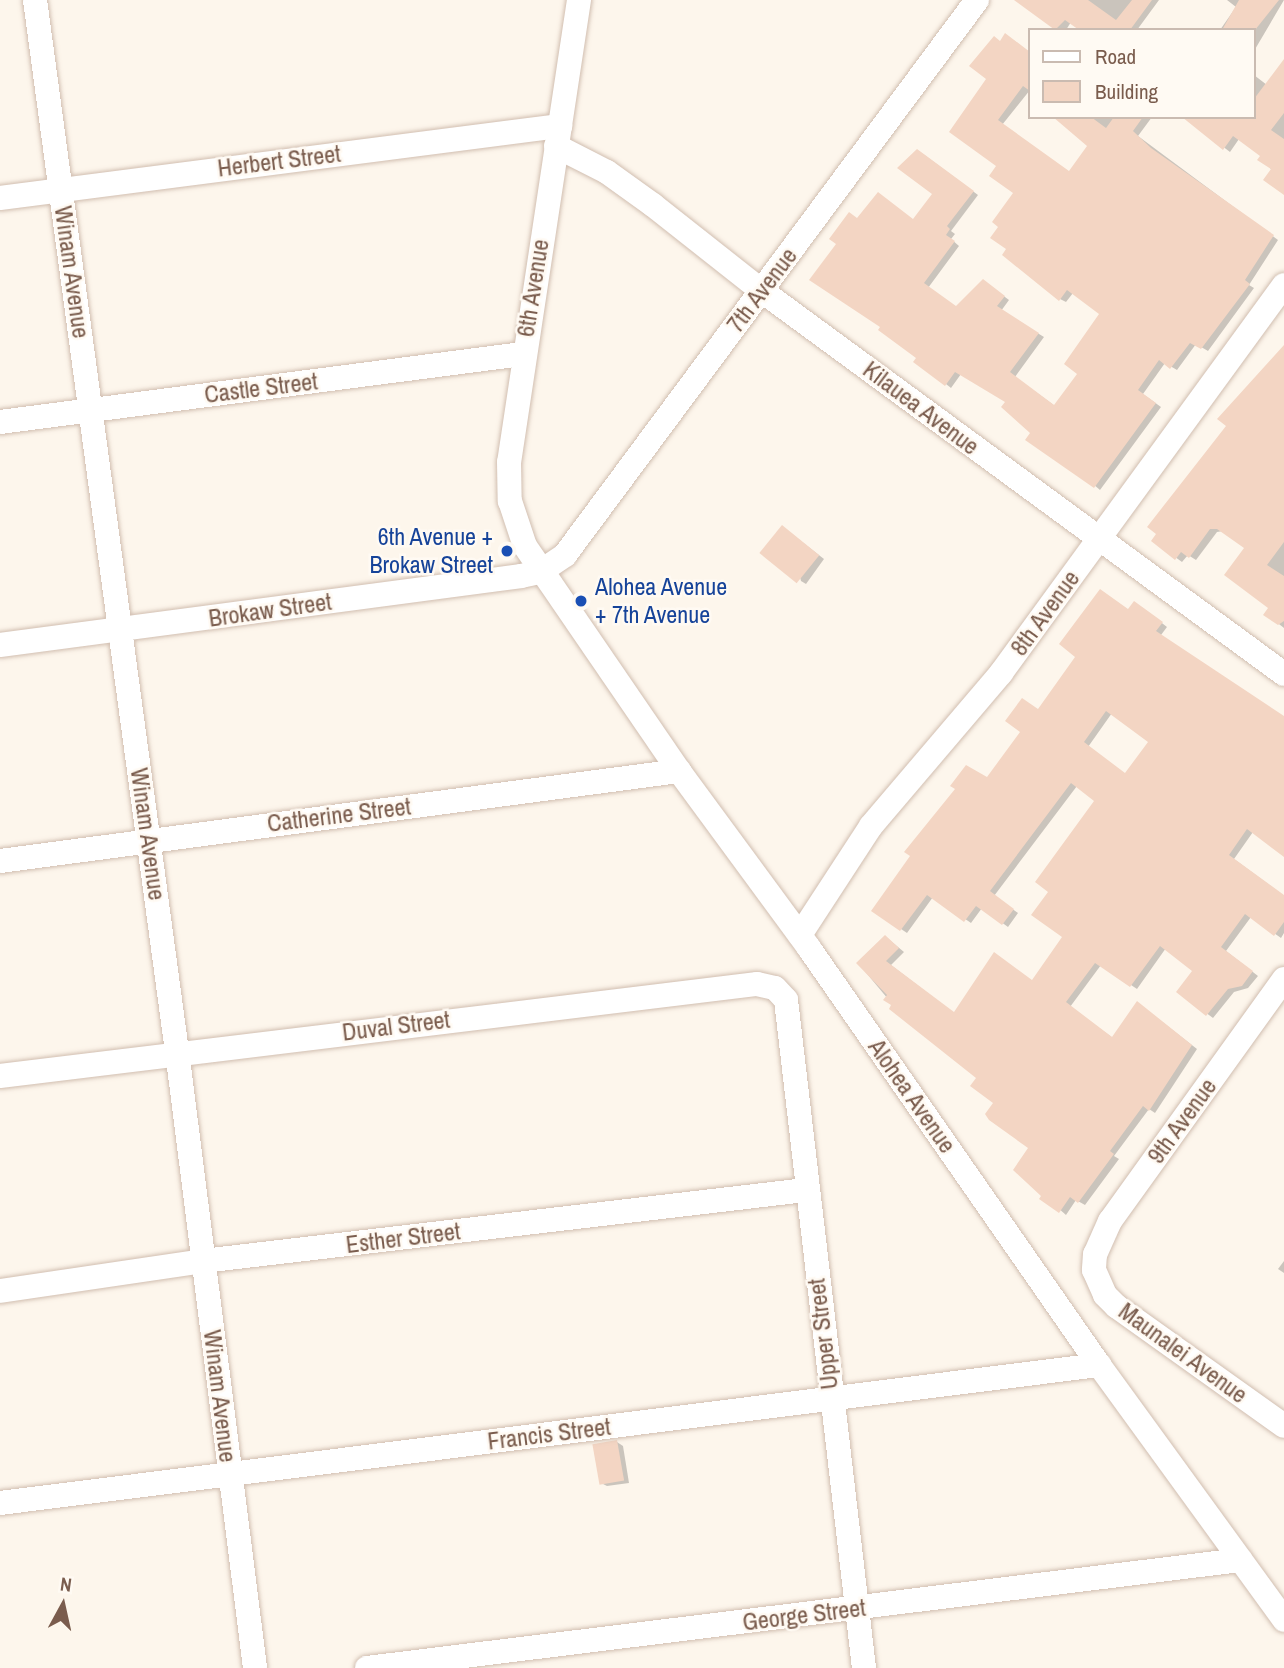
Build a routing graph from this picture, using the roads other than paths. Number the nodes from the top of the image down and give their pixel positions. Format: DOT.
graph roads {
  1 [pos="35,0"];
  2 [pos="579,0"];
  3 [pos="977,0"];
  4 [pos="558,136"];
  5 [pos="61,192"];
  6 [pos="0,198"];
  7 [pos="1284,285"];
  8 [pos="762,290"];
  9 [pos="522,355"];
  10 [pos="91,410"];
  11 [pos="0,422"];
  12 [pos="1098,540"];
  13 [pos="540,572"];
  14 [pos="121,630"];
  15 [pos="0,645"];
  16 [pos="1284,674"];
  17 [pos="679,771"];
  18 [pos="149,840"];
  19 [pos="0,861"];
  20 [pos="800,935"];
  21 [pos="1284,979"];
  22 [pos="786,1000"];
  23 [pos="177,1051"];
  24 [pos="0,1076"];
  25 [pos="806,1190"];
  26 [pos="203,1261"];
  27 [pos="1094,1270"];
  28 [pos="0,1290"];
  29 [pos="1099,1365"];
  30 [pos="831,1400"];
  31 [pos="1284,1426"];
  32 [pos="230,1473"];
  33 [pos="0,1503"];
  34 [pos="1240,1560"];
  35 [pos="856,1609"];
  36 [pos="1284,1620"];
  37 [pos="255,1668"];
  38 [pos="367,1668"];
  39 [pos="864,1668"];
  1 -- 5 [label="street, Winam Avenue"];
  2 -- 4 [label="street, 6th Avenue"];
  3 -- 8 [label="street, 7th Avenue"];
  4 -- 5 [label="street, Herbert Street"];
  4 -- 8 [label="street, Kilauea Avenue"];
  4 -- 9 [label="street, 6th Avenue"];
  5 -- 6 [label="street, Herbert Street"];
  5 -- 10 [label="street, Winam Avenue"];
  7 -- 12 [label="street, 8th Avenue"];
  8 -- 12 [label="street, Kilauea Avenue"];
  8 -- 13 [label="street, 7th Avenue"];
  9 -- 10 [label="street, Castle Street"];
  9 -- 13 [label="street, 6th Avenue"];
  10 -- 11 [label="street, Castle Street"];
  10 -- 14 [label="street, Winam Avenue"];
  12 -- 16 [label="street, Kilauea Avenue"];
  12 -- 20 [label="street, 8th Avenue"];
  13 -- 14 [label="street, Brokaw Street"];
  13 -- 17 [label="street, Alohea Avenue"];
  14 -- 15 [label="street, Brokaw Street"];
  14 -- 18 [label="street, Winam Avenue"];
  17 -- 18 [label="street, Catherine Street"];
  17 -- 20 [label="street, Alohea Avenue"];
  18 -- 19 [label="street, Catherine Street"];
  18 -- 23 [label="street, Winam Avenue"];
  20 -- 29 [label="street, Alohea Avenue"];
  21 -- 27 [label="street, 9th Avenue"];
  22 -- 23 [label="street, Duval Street"];
  22 -- 25 [label="street, Upper Street"];
  23 -- 24 [label="street, Duval Street"];
  23 -- 26 [label="street, Winam Avenue"];
  25 -- 26 [label="street, Esther Street"];
  25 -- 30 [label="street, Upper Street"];
  26 -- 28 [label="street, Esther Street"];
  26 -- 32 [label="street, Winam Avenue"];
  27 -- 31 [label="street, Maunalei Avenue"];
  29 -- 30 [label="street, Francis Street"];
  29 -- 34 [label="street, Alohea Avenue"];
  30 -- 32 [label="street, Francis Street"];
  30 -- 35 [label="street, Upper Street"];
  32 -- 33 [label="street, Francis Street"];
  32 -- 37 [label="street, Winam Avenue"];
  34 -- 35 [label="street, George Street"];
  34 -- 36 [label="street, Alohea Avenue"];
  35 -- 38 [label="street, George Street"];
  35 -- 39 [label="street, Upper Street"];
}
